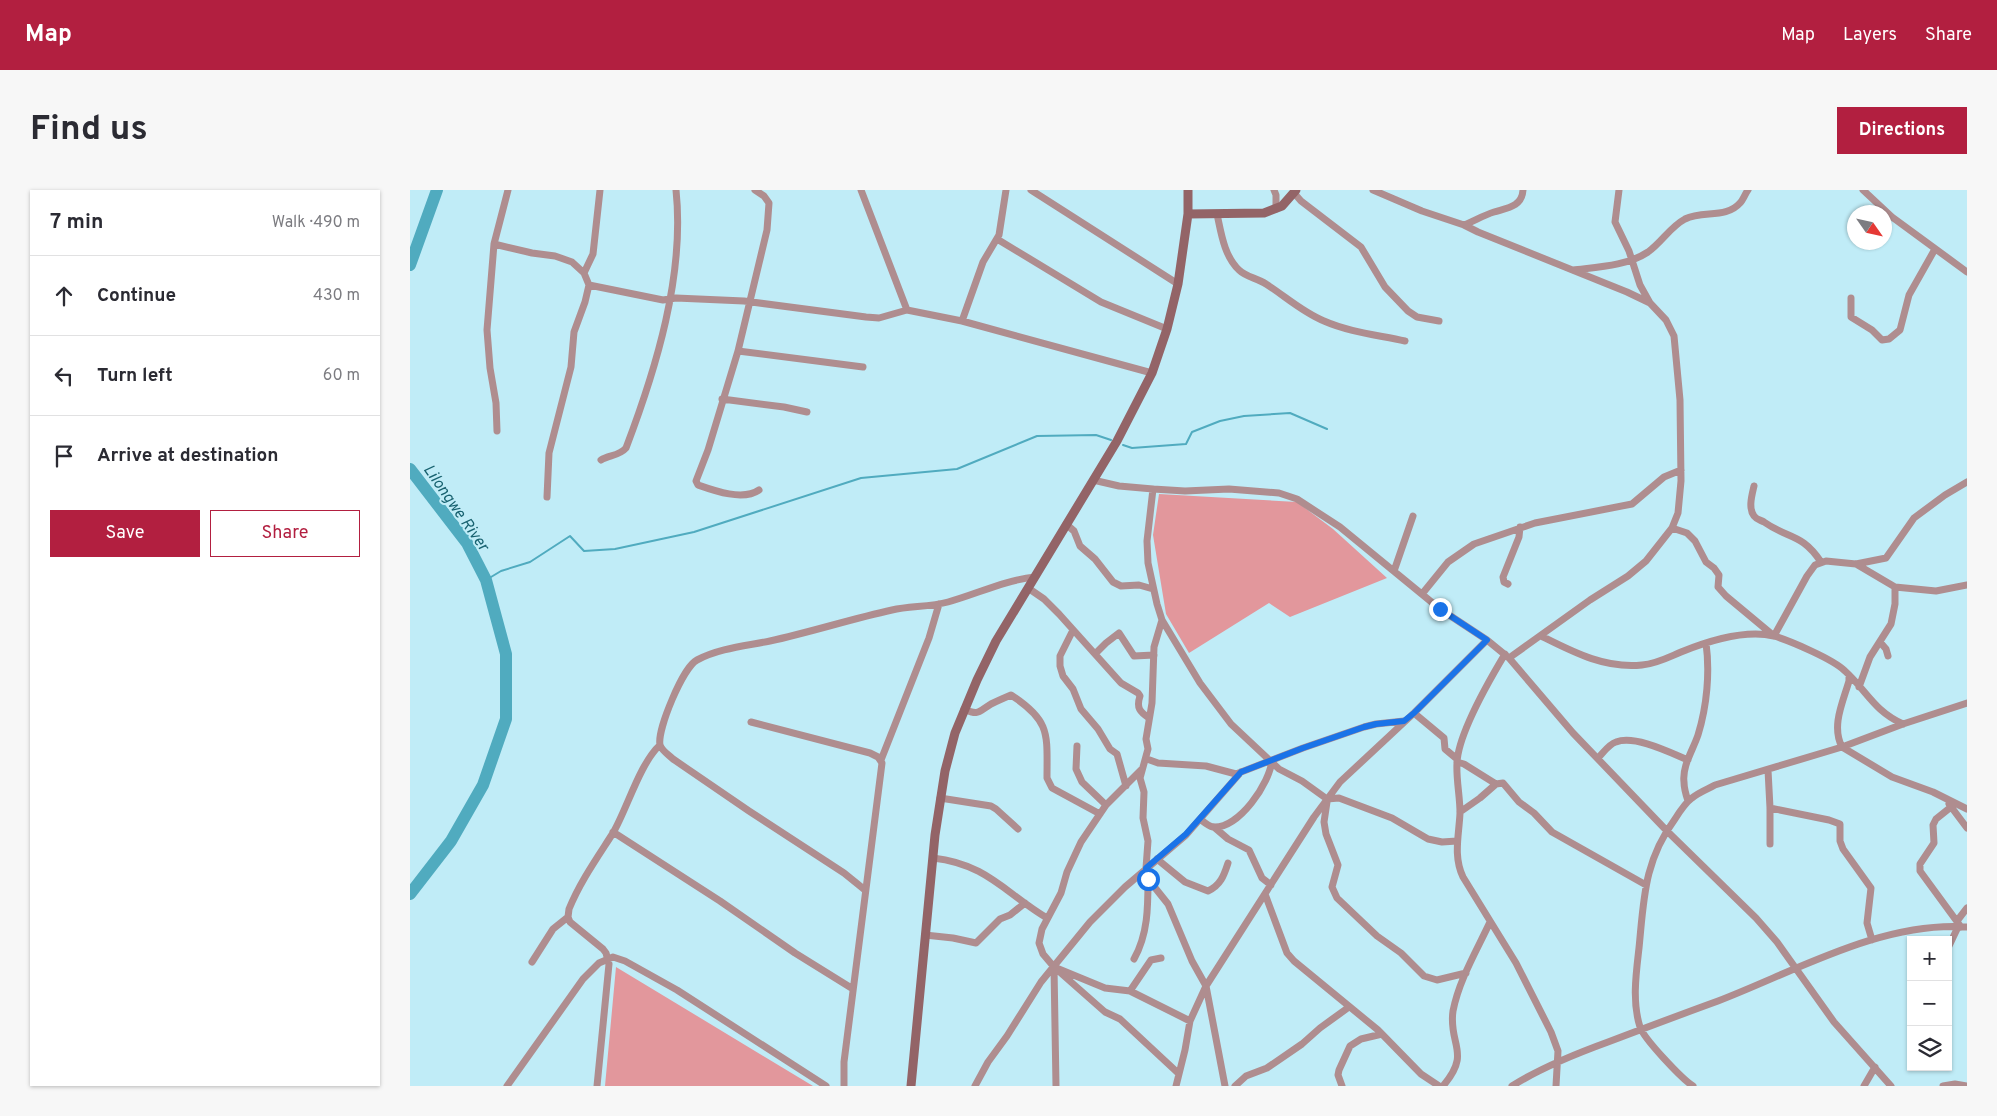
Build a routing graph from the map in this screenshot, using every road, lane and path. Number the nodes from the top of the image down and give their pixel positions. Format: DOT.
graph roads {
  1 [pos="508,190"];
  2 [pos="600,190"];
  3 [pos="676,190"];
  4 [pos="755,190"];
  5 [pos="860,190"];
  6 [pos="1006,190"];
  7 [pos="1032,190"];
  8 [pos="1188,190"];
  9 [pos="1274,190"];
  10 [pos="1373,190"];
  11 [pos="1524,190"];
  12 [pos="1619,190"];
  13 [pos="1748,190"];
  14 [pos="1863,190"];
  15 [pos="1295,192"];
  16 [pos="1276,209"];
  17 [pos="1188,214"];
  18 [pos="1217,214"];
  19 [pos="1464,225"];
  20 [pos="997,239"];
  21 [pos="494,244"];
  22 [pos="1935,249"];
  23 [pos="1632,259"];
  24 [pos="1571,270"];
  25 [pos="1967,272"];
  26 [pos="584,273"];
  27 [pos="1178,284"];
  28 [pos="589,285"];
  29 [pos="1851,298"];
  30 [pos="670,300"];
  31 [pos="751,303"];
  32 [pos="1650,303"];
  33 [pos="907,310"];
  34 [pos="962,321"];
  35 [pos="1439,321"];
  36 [pos="1167,329"];
  37 [pos="1405,341"];
  38 [pos="738,350"];
  39 [pos="863,367"];
  40 [pos="1152,373"];
  41 [pos="722,399"];
  42 [pos="807,412"];
  43 [pos="497,431"];
  44 [pos="601,460"];
  45 [pos="1681,470"];
  46 [pos="1093,480"];
  47 [pos="1967,482"];
  48 [pos="1754,486"];
  49 [pos="1153,489"];
  50 [pos="759,490"];
  51 [pos="547,496"];
  52 [pos="1413,516"];
  53 [pos="1066,524"];
  54 [pos="1520,527"];
  55 [pos="1672,528"];
  56 [pos="1821,562"];
  57 [pos="1856,564"];
  58 [pos="1394,571"];
  59 [pos="1035,577"];
  60 [pos="1508,584"];
  61 [pos="1967,585"];
  62 [pos="1028,588"];
  63 [pos="1895,588"];
  64 [pos="1154,589"];
  65 [pos="1422,594"];
  66 [pos="939,604"];
  67 [pos="1162,620"];
  68 [pos="1073,630"];
  69 [pos="1541,636"];
  70 [pos="1774,636"];
  71 [pos="1487,640"];
  72 [pos="1880,642"];
  73 [pos="1706,643"];
  74 [pos="1096,654"];
  75 [pos="1154,654"];
  76 [pos="1507,656"];
  77 [pos="1888,656"];
  78 [pos="1849,674"];
  79 [pos="1860,687"];
  80 [pos="1967,704"];
  81 [pos="964,709"];
  82 [pos="1414,713"];
  83 [pos="1149,718"];
  84 [pos="1404,721"];
  85 [pos="751,722"];
  86 [pos="1903,724"];
  87 [pos="660,745"];
  88 [pos="1077,746"];
  89 [pos="1842,747"];
  90 [pos="1598,758"];
  91 [pos="1147,759"];
  92 [pos="880,760"];
  93 [pos="1272,760"];
  94 [pos="1688,760"];
  95 [pos="1457,761"];
  96 [pos="1141,769"];
  97 [pos="1768,770"];
  98 [pos="1241,772"];
  99 [pos="1496,784"];
  100 [pos="1126,786"];
  101 [pos="1942,797"];
  102 [pos="940,798"];
  103 [pos="1328,799"];
  104 [pos="1688,801"];
  105 [pos="1106,805"];
  106 [pos="1951,807"];
  107 [pos="1770,808"];
  108 [pos="1967,809"];
  109 [pos="1460,812"];
  110 [pos="1100,814"];
  111 [pos="1200,819"];
  112 [pos="1214,827"];
  113 [pos="1967,828"];
  114 [pos="1018,829"];
  115 [pos="1667,831"];
  116 [pos="613,832"];
  117 [pos="1457,841"];
  118 [pos="1770,844"];
  119 [pos="933,858"];
  120 [pos="1157,858"];
  121 [pos="1228,863"];
  122 [pos="1146,868"];
  123 [pos="1148,879"];
  124 [pos="1271,885"];
  125 [pos="1646,885"];
  126 [pos="865,890"];
  127 [pos="1265,894"];
  128 [pos="1025,903"];
  129 [pos="1967,908"];
  130 [pos="568,916"];
  131 [pos="1047,918"];
  132 [pos="1490,922"];
  133 [pos="1961,925"];
  134 [pos="926,935"];
  135 [pos="1872,940"];
  136 [pos="1952,941"];
  137 [pos="608,958"];
  138 [pos="1161,958"];
  139 [pos="1134,959"];
  140 [pos="532,962"];
  141 [pos="1054,967"];
  142 [pos="1797,969"];
  143 [pos="1466,973"];
  144 [pos="1206,986"];
  145 [pos="853,989"];
  146 [pos="1130,991"];
  147 [pos="1349,1007"];
  148 [pos="1190,1021"];
  149 [pos="1640,1030"];
  150 [pos="1382,1034"];
  151 [pos="1558,1061"];
  152 [pos="1876,1067"];
  153 [pos="1178,1073"];
  154 [pos="1677,1074"];
  155 [pos="507,1086"];
  156 [pos="597,1086"];
  157 [pos="826,1086"];
  158 [pos="844,1086"];
  159 [pos="911,1086"];
  160 [pos="975,1086"];
  161 [pos="1056,1086"];
  162 [pos="1176,1086"];
  163 [pos="1225,1086"];
  164 [pos="1235,1086"];
  165 [pos="1342,1086"];
  166 [pos="1439,1086"];
  167 [pos="1443,1086"];
  168 [pos="1512,1086"];
  169 [pos="1556,1086"];
  170 [pos="1687,1086"];
  171 [pos="1693,1086"];
  172 [pos="1864,1086"];
  173 [pos="1891,1086"];
  174 [pos="1943,1086"];
  175 [pos="1967,1086"];
  1 -- 21 [label="street"];
  2 -- 26 [label="street"];
  3 -- 30 [label="street"];
  4 -- 31 [label="street"];
  5 -- 33 [label="street"];
  6 -- 20 [label="street"];
  7 -- 27 [label="street"];
  8 -- 17 [label="main road"];
  9 -- 16 [label="street"];
  10 -- 19 [label="street"];
  11 -- 19 [label="street"];
  12 -- 23 [label="street"];
  13 -- 23 [label="street"];
  14 -- 22 [label="street"];
  15 -- 16 [label="main road"];
  15 -- 35 [label="street"];
  16 -- 18 [label="main road"];
  17 -- 18 [label="main road"];
  17 -- 27 [label="main road"];
  18 -- 37 [label="street"];
  19 -- 24 [label="street"];
  20 -- 34 [label="street"];
  20 -- 36 [label="street"];
  21 -- 26 [label="street"];
  21 -- 43 [label="street"];
  22 -- 25 [label="street"];
  22 -- 29 [label="street"];
  23 -- 24 [label="street"];
  23 -- 32 [label="street"];
  24 -- 32 [label="street"];
  26 -- 28 [label="street"];
  27 -- 36 [label="main road"];
  28 -- 30 [label="street"];
  28 -- 51 [label="street"];
  30 -- 31 [label="street"];
  30 -- 44 [label="street"];
  31 -- 33 [label="street"];
  31 -- 38 [label="street"];
  32 -- 45 [label="street"];
  33 -- 34 [label="street"];
  34 -- 40 [label="street"];
  36 -- 40 [label="main road"];
  38 -- 39 [label="street"];
  38 -- 41 [label="street"];
  40 -- 46 [label="main road"];
  41 -- 42 [label="street"];
  41 -- 50 [label="street"];
  45 -- 54 [label="street"];
  45 -- 55 [label="street"];
  46 -- 49 [label="street"];
  46 -- 53 [label="main road"];
  47 -- 57 [label="street"];
  48 -- 56 [label="street"];
  49 -- 58 [label="street"];
  49 -- 64 [label="street"];
  52 -- 58 [label="street"];
  53 -- 59 [label="main road"];
  53 -- 64 [label="street"];
  54 -- 60 [label="street"];
  54 -- 65 [label="street"];
  55 -- 69 [label="street"];
  55 -- 70 [label="street"];
  56 -- 57 [label="street"];
  56 -- 70 [label="street"];
  57 -- 63 [label="street"];
  58 -- 65 [label="street"];
  59 -- 62 [label="main road"];
  59 -- 66 [label="street"];
  61 -- 63 [label="street"];
  62 -- 68 [label="street"];
  62 -- 81 [label="main road"];
  63 -- 72 [label="street"];
  64 -- 67 [label="street"];
  65 -- 71 [label="street"];
  66 -- 87 [label="street"];
  66 -- 92 [label="street"];
  67 -- 75 [label="street"];
  67 -- 93 [label="street"];
  68 -- 74 [label="street"];
  68 -- 100 [label="street"];
  69 -- 73 [label="street"];
  69 -- 76 [label="street"];
  70 -- 73 [label="street"];
  70 -- 78 [label="street"];
  71 -- 76 [label="street"];
  71 -- 82 [label="street"];
  72 -- 77 [label="street"];
  72 -- 79 [label="street"];
  73 -- 94 [label="street"];
  74 -- 75 [label="street"];
  74 -- 83 [label="street"];
  75 -- 83 [label="street"];
  76 -- 90 [label="street"];
  76 -- 95 [label="street"];
  78 -- 79 [label="street"];
  78 -- 89 [label="street"];
  79 -- 86 [label="street"];
  80 -- 86 [label="street"];
  81 -- 102 [label="main road"];
  81 -- 110 [label="street"];
  82 -- 84 [label="street"];
  82 -- 95 [label="street"];
  83 -- 91 [label="street"];
  84 -- 93 [label="street"];
  84 -- 103 [label="street"];
  85 -- 92 [label="street"];
  86 -- 89 [label="street"];
  87 -- 116 [label="street"];
  87 -- 126 [label="street"];
  88 -- 105 [label="street"];
  89 -- 97 [label="street"];
  89 -- 101 [label="street"];
  90 -- 94 [label="street"];
  90 -- 115 [label="street"];
  91 -- 96 [label="street"];
  91 -- 98 [label="street"];
  92 -- 126 [label="street"];
  93 -- 98 [label="street"];
  93 -- 103 [label="street"];
  93 -- 112 [label="street"];
  94 -- 104 [label="street"];
  95 -- 99 [label="street"];
  95 -- 109 [label="street"];
  96 -- 100 [label="street"];
  96 -- 122 [label="street"];
  97 -- 104 [label="street"];
  97 -- 107 [label="street"];
  98 -- 111 [label="street"];
  99 -- 109 [label="street"];
  99 -- 125 [label="street"];
  100 -- 105 [label="street"];
  101 -- 106 [label="street"];
  101 -- 108 [label="street"];
  102 -- 114 [label="street"];
  102 -- 119 [label="main road"];
  103 -- 117 [label="street"];
  103 -- 124 [label="street"];
  103 -- 143 [label="street"];
  104 -- 115 [label="street"];
  105 -- 110 [label="street"];
  106 -- 113 [label="street"];
  106 -- 133 [label="street"];
  107 -- 118 [label="street"];
  107 -- 135 [label="street"];
  109 -- 117 [label="street"];
  110 -- 131 [label="street"];
  111 -- 112 [label="street"];
  111 -- 120 [label="street"];
  112 -- 124 [label="street"];
  115 -- 125 [label="street"];
  115 -- 142 [label="street"];
  116 -- 130 [label="street"];
  116 -- 145 [label="street"];
  117 -- 132 [label="street"];
  119 -- 128 [label="street"];
  119 -- 134 [label="main road"];
  120 -- 121 [label="street"];
  120 -- 122 [label="street"];
  122 -- 123 [label="street"];
  122 -- 141 [label="street"];
  123 -- 139 [label="street"];
  123 -- 144 [label="street"];
  124 -- 127 [label="street"];
  125 -- 149 [label="street"];
  126 -- 145 [label="street"];
  127 -- 144 [label="street"];
  127 -- 147 [label="street"];
  128 -- 131 [label="street"];
  128 -- 134 [label="street"];
  129 -- 133 [label="street"];
  130 -- 137 [label="street"];
  130 -- 140 [label="street"];
  131 -- 141 [label="street"];
  132 -- 143 [label="street"];
  132 -- 151 [label="street"];
  133 -- 135 [label="street"];
  133 -- 136 [label="street"];
  134 -- 159 [label="main road"];
  135 -- 142 [label="street"];
  137 -- 155 [label="street"];
  137 -- 156 [label="street"];
  137 -- 157 [label="street"];
  138 -- 146 [label="street"];
  141 -- 146 [label="street"];
  141 -- 153 [label="street"];
  141 -- 160 [label="street"];
  141 -- 161 [label="street"];
  142 -- 149 [label="street"];
  142 -- 152 [label="street"];
  143 -- 167 [label="street"];
  144 -- 148 [label="street"];
  144 -- 163 [label="street"];
  145 -- 158 [label="street"];
  146 -- 148 [label="street"];
  147 -- 150 [label="street"];
  147 -- 164 [label="street"];
  148 -- 153 [label="street"];
  149 -- 151 [label="street"];
  149 -- 154 [label="street"];
  150 -- 165 [label="street"];
  150 -- 166 [label="street"];
  151 -- 168 [label="street"];
  151 -- 169 [label="street"];
  152 -- 172 [label="street"];
  152 -- 173 [label="street"];
  153 -- 162 [label="street"];
  154 -- 170 [label="street"];
  154 -- 171 [label="street"];
  174 -- 175 [label="street"];
}
